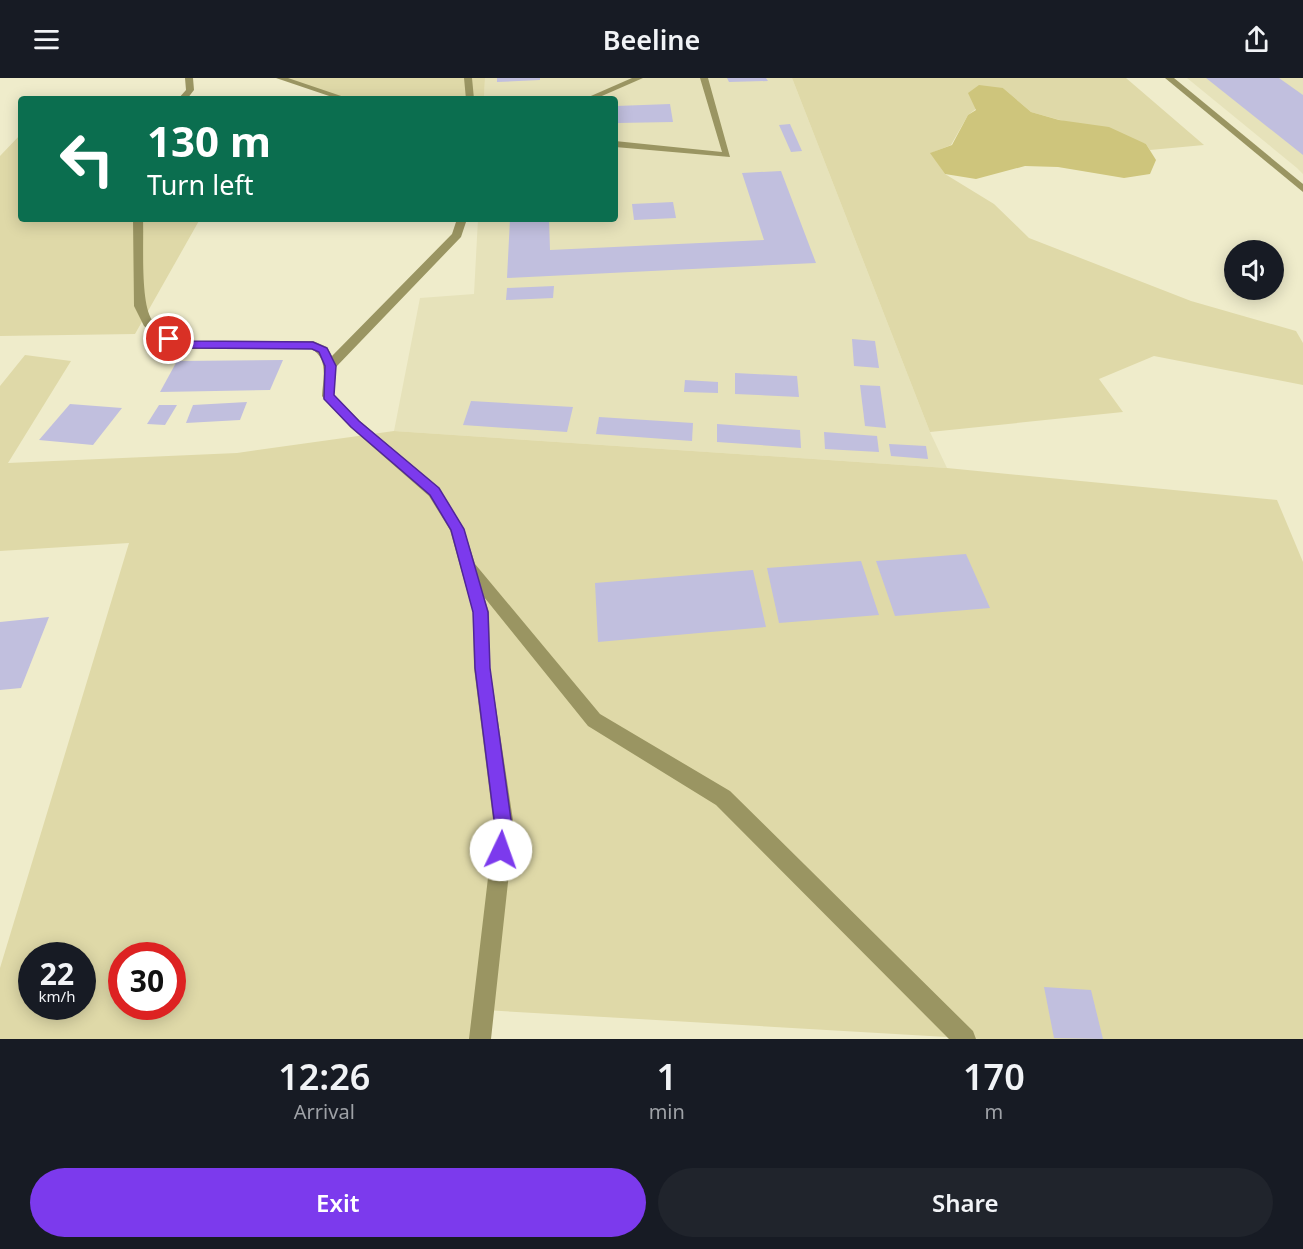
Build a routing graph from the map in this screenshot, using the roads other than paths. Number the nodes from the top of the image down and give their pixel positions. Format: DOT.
graph roads {
  1 [pos="189,78"];
  2 [pos="280,78"];
  3 [pos="468,78"];
  4 [pos="639,78"];
  5 [pos="704,78"];
  6 [pos="1169,78"];
  7 [pos="185,96"];
  8 [pos="337,96"];
  9 [pos="470,96"];
  10 [pos="595,96"];
  11 [pos="618,144"];
  12 [pos="618,152"];
  13 [pos="689,153"];
  14 [pos="1303,189"];
  15 [pos="138,222"];
  16 [pos="461,222"];
  17 [pos="330,366"];
  18 [pos="467,564"];
  19 [pos="480,1039"];
  20 [pos="965,1039"];
  1 -- 7 [label="street"];
  2 -- 8 [label="street"];
  3 -- 9 [label="street"];
  4 -- 10 [label="street"];
  5 -- 13 [label="street"];
  6 -- 14 [label="street"];
  11 -- 13 [label="street"];
  12 -- 13 [label="street"];
  15 -- 17 [label="street"];
  16 -- 17 [label="street"];
  17 -- 18 [label="street"];
  18 -- 19 [label="street"];
  18 -- 20 [label="street"];
}
